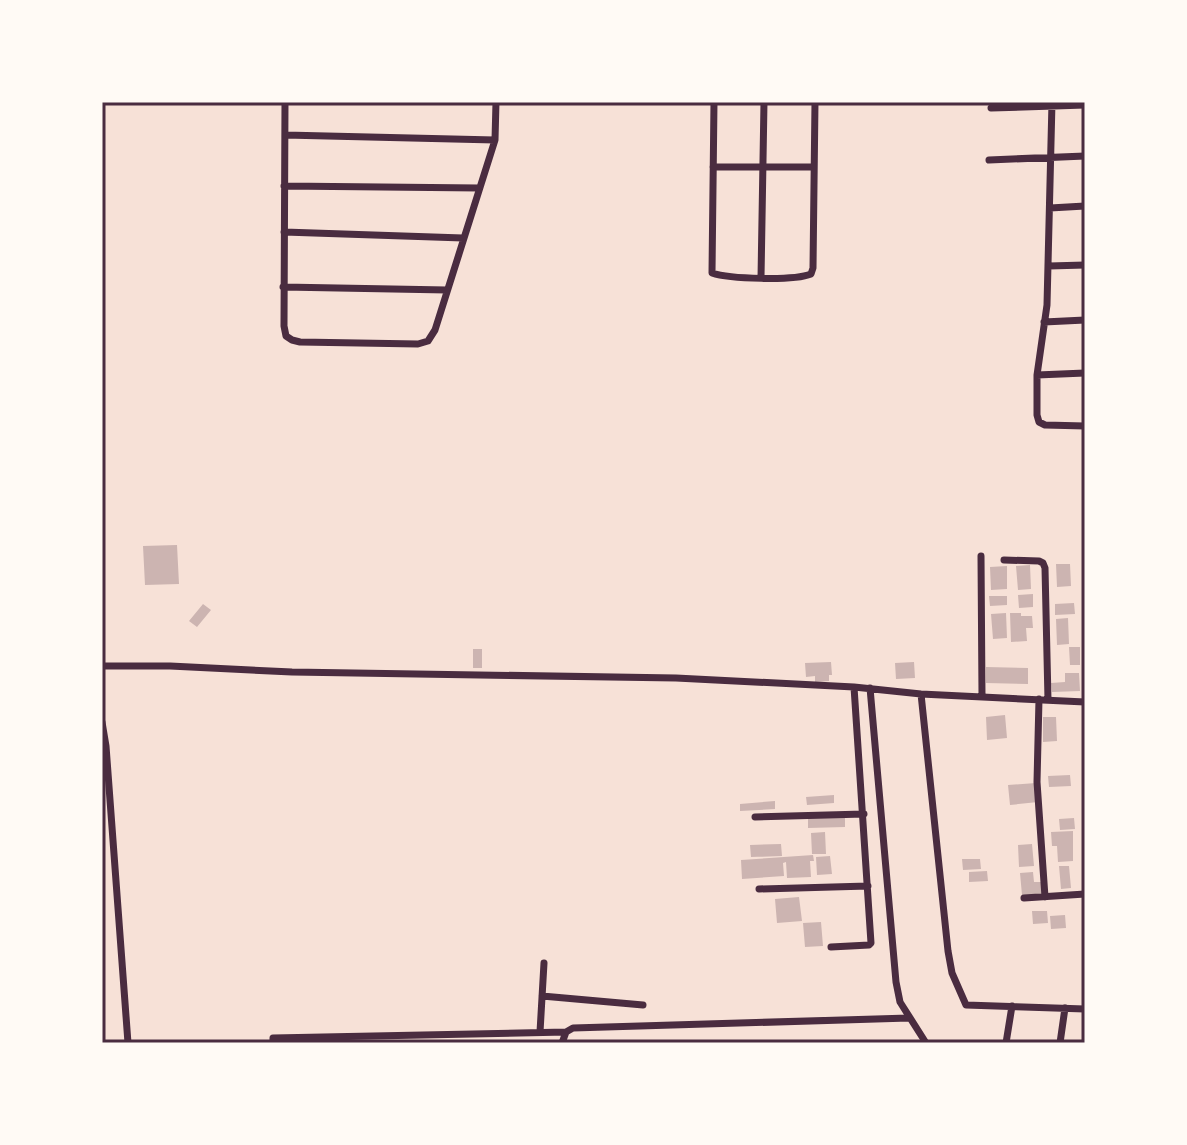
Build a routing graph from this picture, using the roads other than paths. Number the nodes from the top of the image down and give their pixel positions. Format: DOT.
graph roads {
  1 [pos="285,102"];
  2 [pos="496,102"];
  3 [pos="714,102"];
  4 [pos="764,102"];
  5 [pos="815,102"];
  6 [pos="1052,104"];
  7 [pos="1085,105"];
  8 [pos="991,108"];
  9 [pos="285,135"];
  10 [pos="495,140"];
  11 [pos="1085,156"];
  12 [pos="1050,157"];
  13 [pos="989,160"];
  14 [pos="762,165"];
  15 [pos="713,167"];
  16 [pos="813,167"];
  17 [pos="284,186"];
  18 [pos="479,188"];
  19 [pos="1085,206"];
  20 [pos="1050,208"];
  21 [pos="284,232"];
  22 [pos="463,238"];
  23 [pos="1085,265"];
  24 [pos="1049,266"];
  25 [pos="761,278"];
  26 [pos="283,287"];
  27 [pos="447,290"];
  28 [pos="1085,320"];
  29 [pos="1044,322"];
  30 [pos="1085,373"];
  31 [pos="1037,375"];
  32 [pos="1085,426"];
  33 [pos="981,556"];
  34 [pos="1004,560"];
  35 [pos="102,666"];
  36 [pos="854,687"];
  37 [pos="870,688"];
  38 [pos="921,694"];
  39 [pos="982,696"];
  40 [pos="1039,699"];
  41 [pos="1048,700"];
  42 [pos="1085,702"];
  43 [pos="102,722"];
  44 [pos="864,814"];
  45 [pos="755,817"];
  46 [pos="868,886"];
  47 [pos="759,889"];
  48 [pos="1085,894"];
  49 [pos="1045,897"];
  50 [pos="1024,898"];
  51 [pos="831,947"];
  52 [pos="544,963"];
  53 [pos="542,996"];
  54 [pos="643,1005"];
  55 [pos="1012,1006"];
  56 [pos="1065,1008"];
  57 [pos="1085,1009"];
  58 [pos="909,1018"];
  59 [pos="540,1032"];
  60 [pos="566,1032"];
  61 [pos="128,1043"];
  62 [pos="273,1043"];
  63 [pos="562,1043"];
  64 [pos="926,1043"];
  65 [pos="1006,1043"];
  66 [pos="1060,1043"];
  1 -- 9 [label="street"];
  2 -- 10 [label="street"];
  3 -- 15 [label="street"];
  4 -- 14 [label="street"];
  5 -- 16 [label="street"];
  6 -- 7 [label="street"];
  6 -- 8 [label="street"];
  6 -- 12 [label="street"];
  9 -- 10 [label="street"];
  9 -- 17 [label="street"];
  10 -- 18 [label="street"];
  11 -- 12 [label="street"];
  12 -- 13 [label="street"];
  12 -- 20 [label="street"];
  14 -- 15 [label="street"];
  14 -- 16 [label="street"];
  14 -- 25 [label="street"];
  15 -- 25 [label="street"];
  16 -- 25 [label="street"];
  17 -- 18 [label="street"];
  17 -- 21 [label="street"];
  18 -- 22 [label="street"];
  19 -- 20 [label="street"];
  20 -- 24 [label="street"];
  21 -- 22 [label="street"];
  21 -- 26 [label="street"];
  22 -- 27 [label="street"];
  23 -- 24 [label="street"];
  24 -- 29 [label="street"];
  26 -- 27 [label="street"];
  26 -- 27 [label="street"];
  28 -- 29 [label="street"];
  29 -- 31 [label="street"];
  30 -- 31 [label="street"];
  31 -- 32 [label="street"];
  33 -- 39 [label="street"];
  34 -- 41 [label="street"];
  35 -- 36 [label="street"];
  36 -- 37 [label="street"];
  36 -- 44 [label="street"];
  37 -- 38 [label="street"];
  37 -- 58 [label="street"];
  38 -- 39 [label="street"];
  38 -- 55 [label="street"];
  39 -- 40 [label="street"];
  40 -- 41 [label="street"];
  40 -- 49 [label="street"];
  41 -- 42 [label="street"];
  43 -- 61 [label="street"];
  44 -- 45 [label="street"];
  44 -- 46 [label="street"];
  46 -- 47 [label="street"];
  46 -- 51 [label="street"];
  48 -- 49 [label="street"];
  49 -- 50 [label="street"];
  52 -- 53 [label="street"];
  53 -- 54 [label="street"];
  53 -- 59 [label="street"];
  55 -- 56 [label="street"];
  55 -- 65 [label="street"];
  56 -- 57 [label="street"];
  56 -- 66 [label="street"];
  58 -- 60 [label="street"];
  58 -- 64 [label="street"];
  59 -- 60 [label="street"];
  59 -- 62 [label="street"];
  60 -- 63 [label="street"];
}
